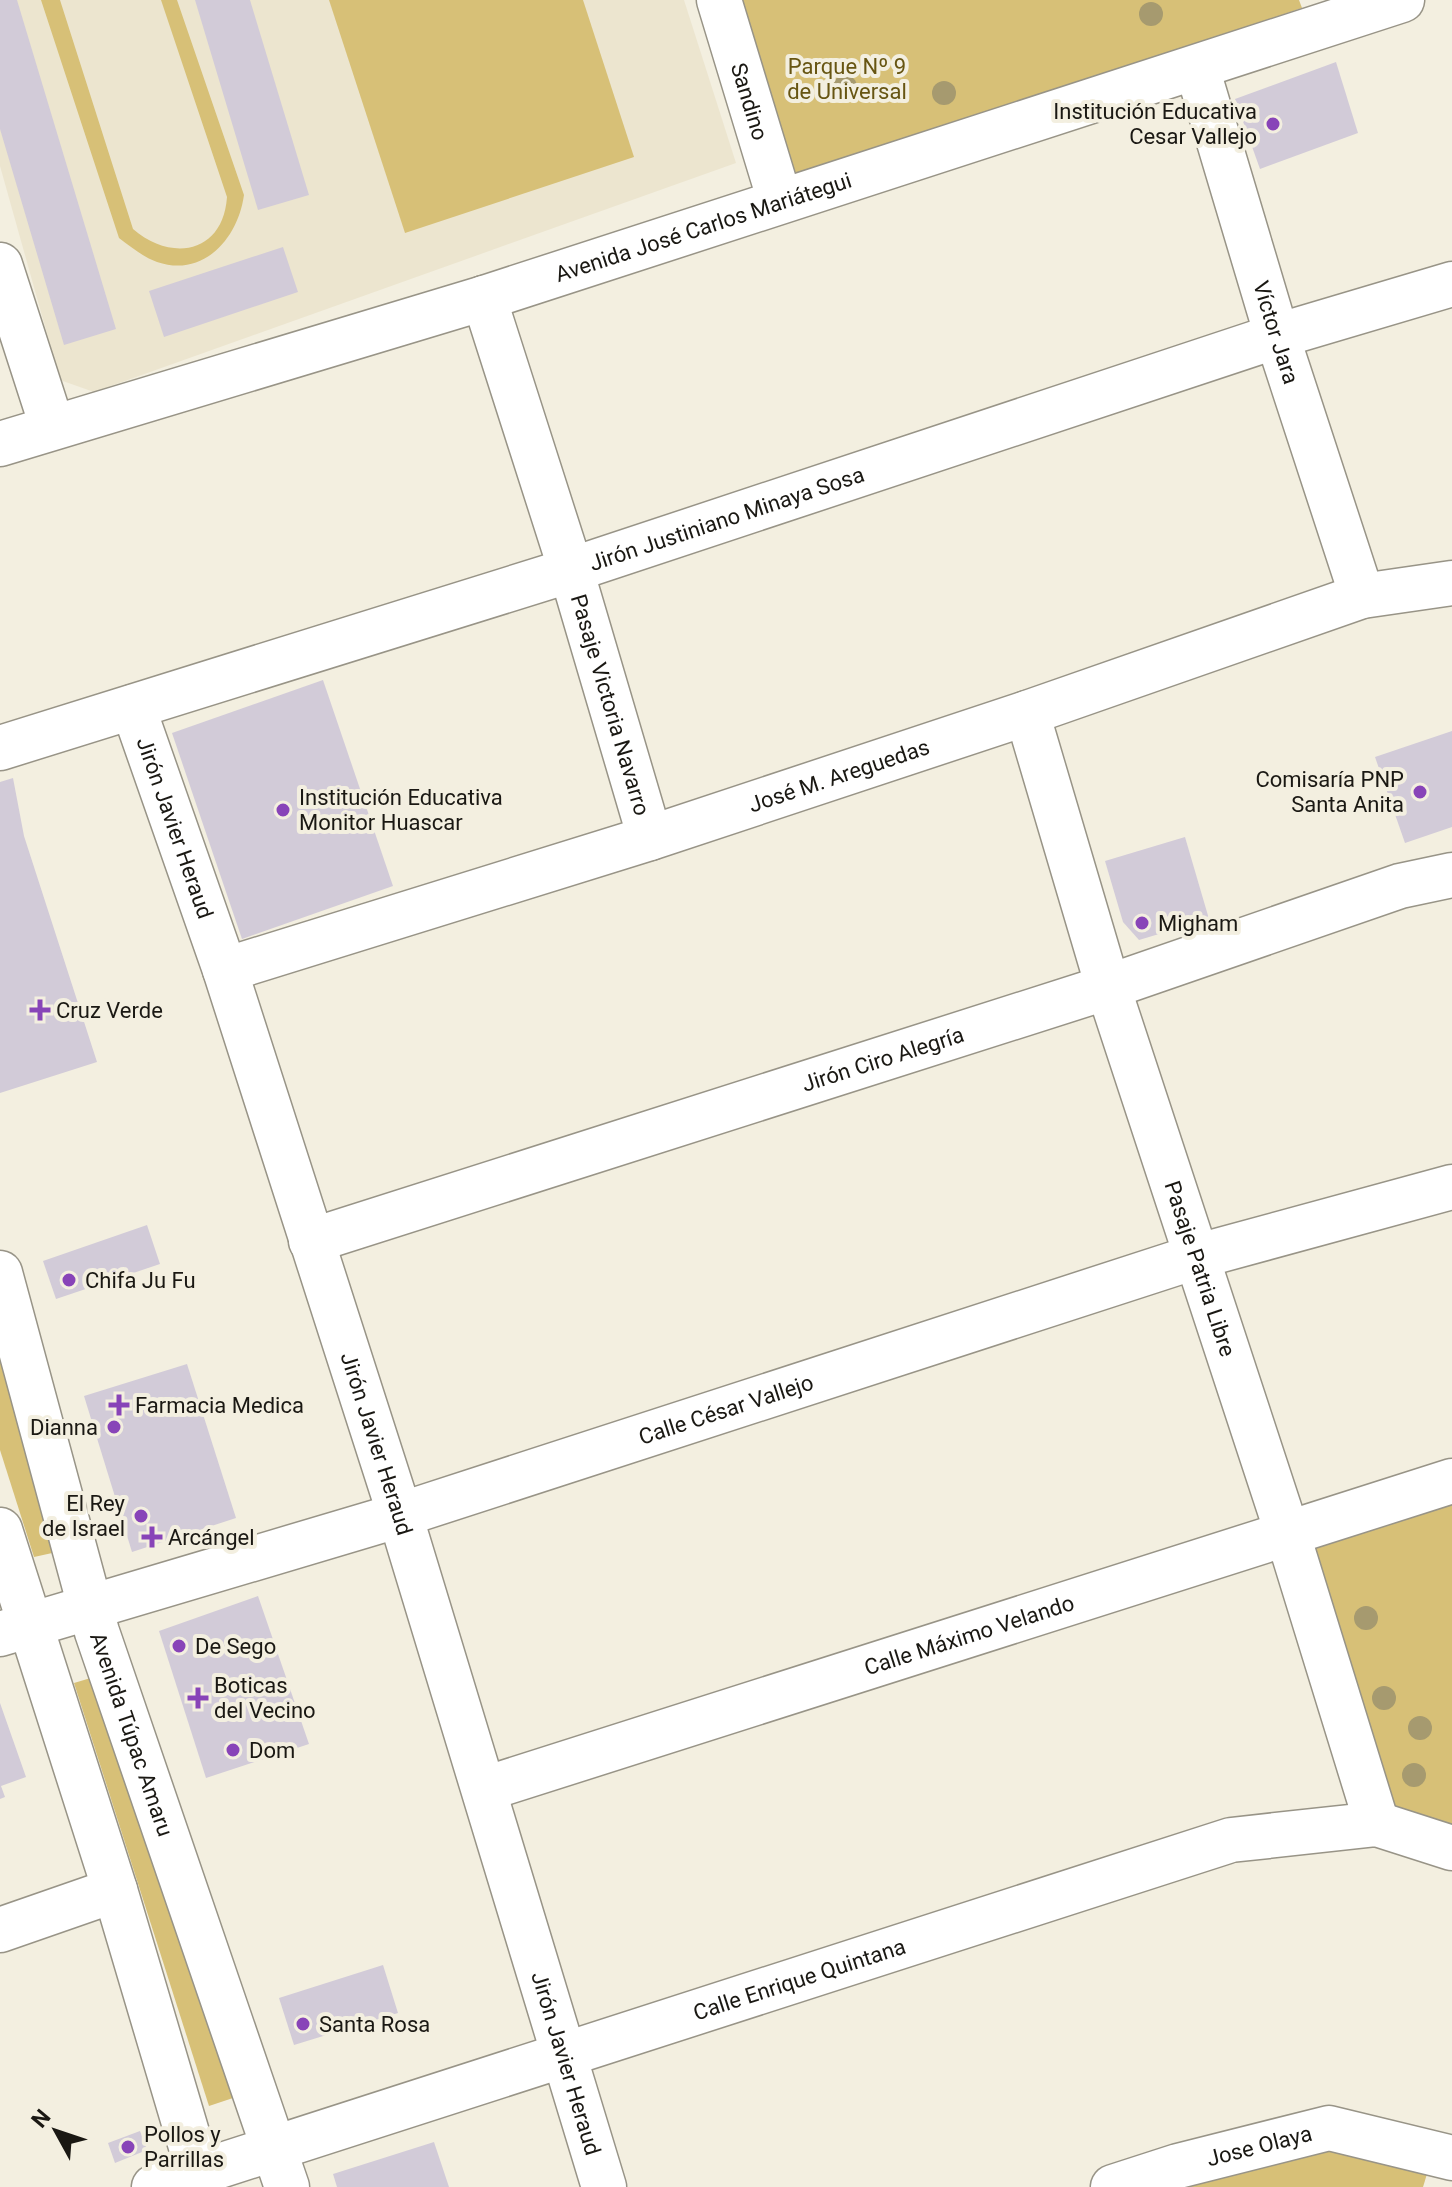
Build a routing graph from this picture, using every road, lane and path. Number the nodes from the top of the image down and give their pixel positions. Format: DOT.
graph roads {
  1 [pos="719,0"];
  2 [pos="1402,0"];
  3 [pos="1197,68"];
  4 [pos="780,201"];
  5 [pos="0,265"];
  6 [pos="1452,284"];
  7 [pos="484,298"];
  8 [pos="1277,336"];
  9 [pos="52,426"];
  10 [pos="0,444"];
  11 [pos="571,570"];
  12 [pos="1452,583"];
  13 [pos="1362,596"];
  14 [pos="133,707"];
  15 [pos="1027,713"];
  16 [pos="0,748"];
  17 [pos="650,838"];
  18 [pos="1452,875"];
  19 [pos="225,970"];
  20 [pos="1108,987"];
  21 [pos="1452,1187"];
  22 [pos="311,1241"];
  23 [pos="1195,1257"];
  24 [pos="0,1273"];
  25 [pos="1452,1481"];
  26 [pos="400,1515"];
  27 [pos="0,1530"];
  28 [pos="1287,1532"];
  29 [pos="90,1607"];
  30 [pos="15,1630"];
  31 [pos="485,1789"];
  32 [pos="1377,1824"];
  33 [pos="1452,1848"];
  34 [pos="115,1890"];
  35 [pos="0,1930"];
  36 [pos="564,2056"];
  37 [pos="1452,2158"];
  38 [pos="281,2168"];
  39 [pos="201,2180"];
  40 [pos="154,2187"];
  41 [pos="604,2187"];
  42 [pos="1113,2187"];
  1 -- 4 [label="street, Sandino"];
  2 -- 3 [label="street, Avenida José Carlos Mariátegui"];
  3 -- 4 [label="street, Avenida José Carlos Mariátegui"];
  3 -- 8 [label="street, Víctor Jara"];
  4 -- 7 [label="street, Avenida José Carlos Mariátegui"];
  5 -- 9 [label="street"];
  6 -- 8 [label="street, Jirón Justiniano Minaya Sosa"];
  7 -- 9 [label="street, Avenida José Carlos Mariátegui"];
  7 -- 11 [label="street, Pasaje Victoria Navarro"];
  8 -- 11 [label="street, Jirón Justiniano Minaya Sosa"];
  8 -- 13 [label="street, Víctor Jara"];
  9 -- 10 [label="street, Avenida José Carlos Mariátegui"];
  11 -- 14 [label="street, Jirón Justiniano Minaya Sosa"];
  11 -- 17 [label="street, Pasaje Victoria Navarro"];
  12 -- 13 [label="street, José M. Areguedas"];
  13 -- 15 [label="street, José M. Areguedas"];
  14 -- 16 [label="street, Jirón Justiniano Minaya Sosa"];
  14 -- 19 [label="street, Jirón Javier Heraud"];
  15 -- 17 [label="street, José M. Areguedas"];
  15 -- 20 [label="street, Pasaje Patria Libre"];
  17 -- 19 [label="street, José M. Areguedas"];
  18 -- 20 [label="street, Jirón Ciro Alegría"];
  19 -- 22 [label="street, Jirón Javier Heraud"];
  20 -- 22 [label="street, Jirón Ciro Alegría"];
  20 -- 23 [label="street, Pasaje Patria Libre"];
  21 -- 23 [label="street, Calle César Vallejo"];
  22 -- 26 [label="street, Jirón Javier Heraud"];
  23 -- 26 [label="street, Calle César Vallejo"];
  23 -- 28 [label="street, Pasaje Patria Libre"];
  24 -- 29 [label="street, Avenida Túpac Amaru"];
  25 -- 28 [label="street, Calle Máximo Velando"];
  26 -- 29 [label="street, Calle César Vallejo"];
  26 -- 31 [label="street, Jirón Javier Heraud"];
  27 -- 30 [label="street"];
  28 -- 31 [label="street, Calle Máximo Velando"];
  28 -- 32 [label="street, Pasaje Patria Libre"];
  29 -- 30 [label="street, Calle César Vallejo"];
  29 -- 38 [label="street, Avenida Túpac Amaru"];
  30 -- 34 [label="street"];
  31 -- 36 [label="street, Jirón Javier Heraud"];
  32 -- 33 [label="street, Calle Enrique Quintana"];
  32 -- 36 [label="street, Calle Enrique Quintana"];
  34 -- 35 [label="street"];
  34 -- 39 [label="street"];
  36 -- 38 [label="street, Calle Enrique Quintana"];
  36 -- 41 [label="street, Jirón Javier Heraud"];
  37 -- 42 [label="street, Jose Olaya"];
  38 -- 39 [label="street, Calle Enrique Quintana"];
  39 -- 40 [label="street, Calle Enrique Quintana"];
}
